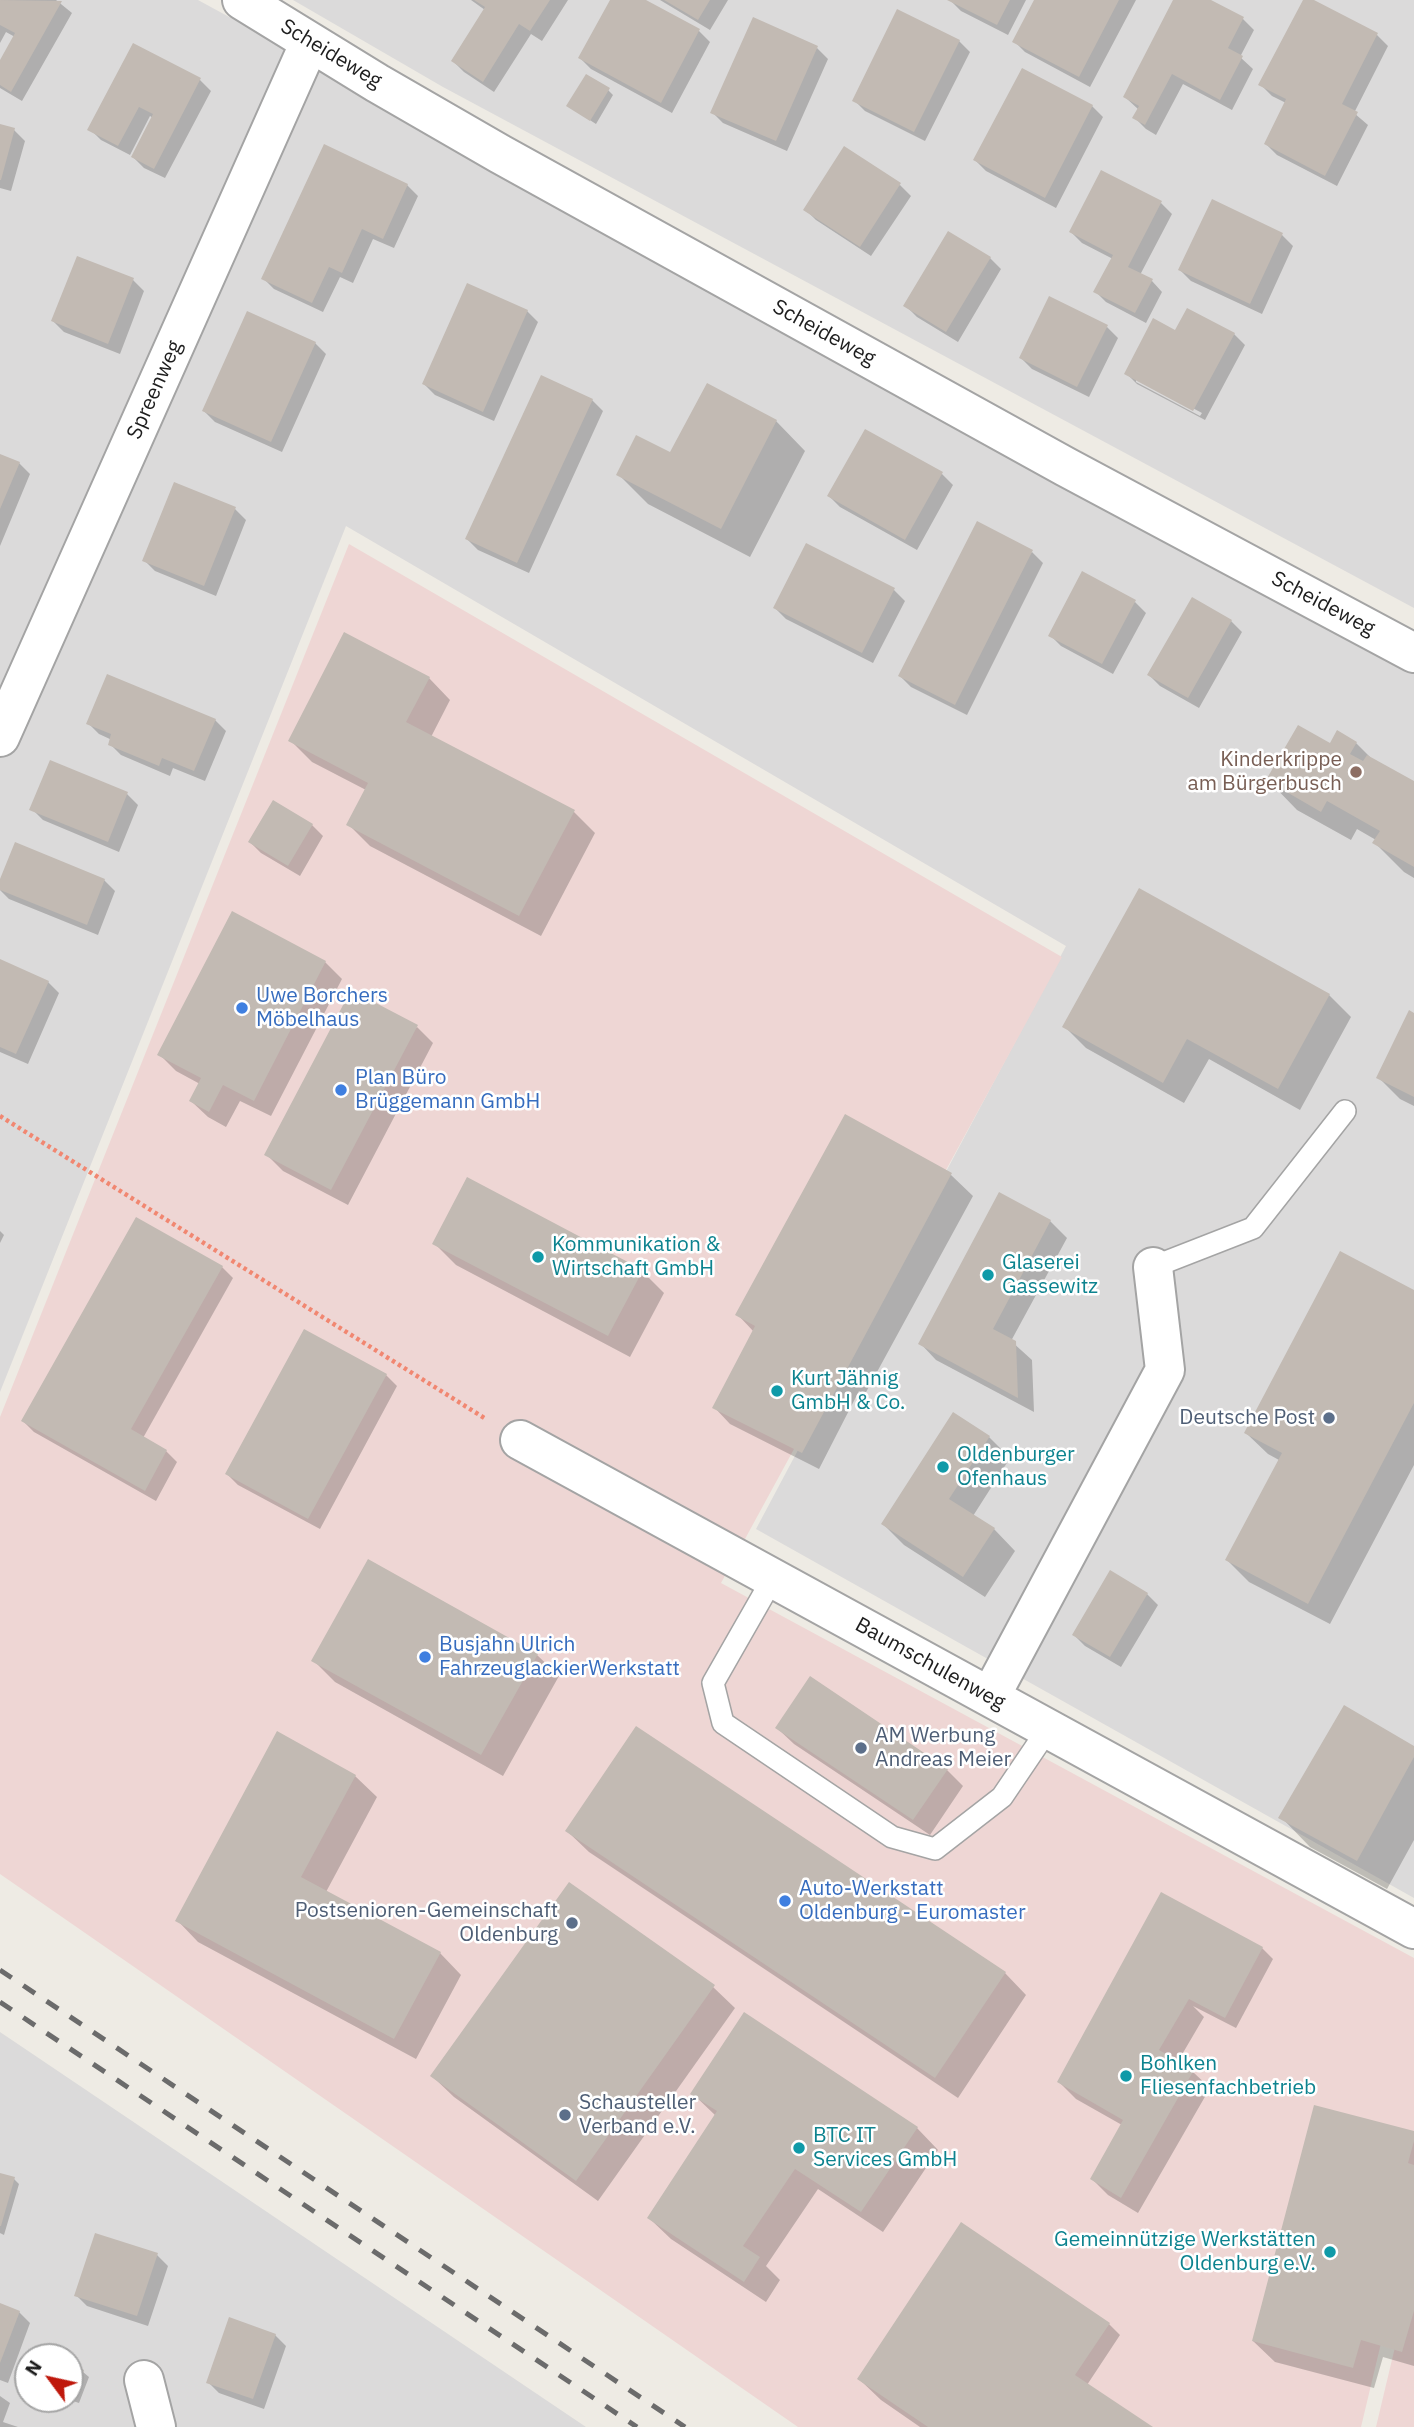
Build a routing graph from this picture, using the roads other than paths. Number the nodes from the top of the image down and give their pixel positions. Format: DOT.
graph roads {
  1 [pos="242,0"];
  2 [pos="310,42"];
  3 [pos="1414,653"];
  4 [pos="0,737"];
  5 [pos="1345,1111"];
  6 [pos="1153,1267"];
  7 [pos="520,1440"];
  8 [pos="773,1578"];
  9 [pos="990,1697"];
  10 [pos="1048,1729"];
  11 [pos="1414,1929"];
  12 [pos="144,2380"];
  13 [pos="156,2427"];
  1 -- 2 [label="street, Scheideweg"];
  2 -- 3 [label="street, Scheideweg"];
  2 -- 4 [label="street, Spreenweg"];
  5 -- 6 [label="lane"];
  6 -- 9 [label="street"];
  7 -- 8 [label="street, Baumschulenweg"];
  8 -- 9 [label="street, Baumschulenweg"];
  8 -- 10 [label="lane"];
  9 -- 10 [label="street, Baumschulenweg"];
  10 -- 11 [label="street, Baumschulenweg"];
  12 -- 13 [label="street"];
}
